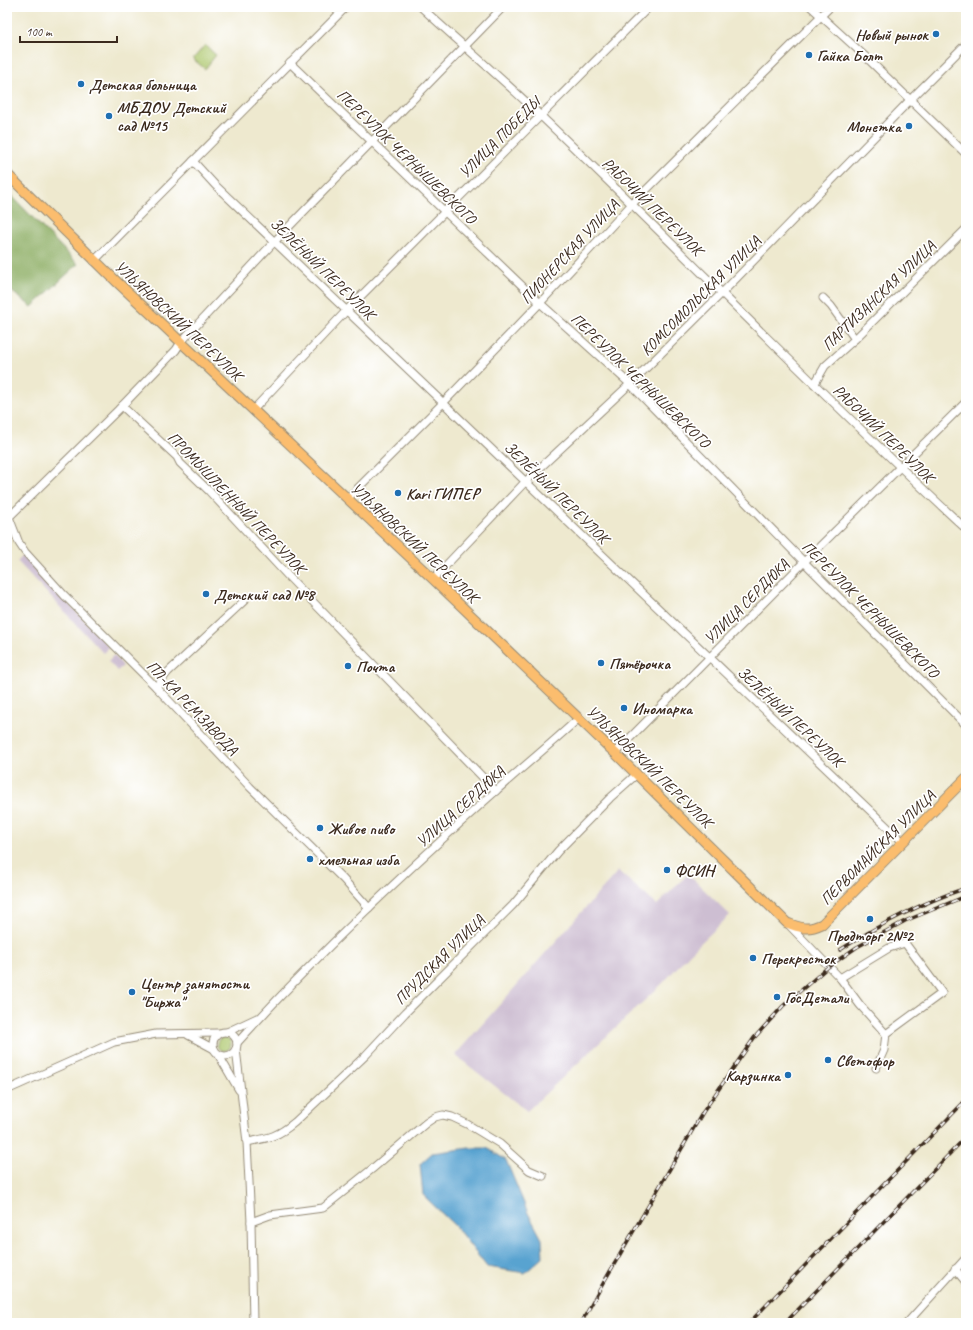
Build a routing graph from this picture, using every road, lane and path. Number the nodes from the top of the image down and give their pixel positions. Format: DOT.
graph roads {
  1 [pos="346,7"];
  2 [pos="421,7"];
  3 [pos="503,7"];
  4 [pos="649,7"];
  5 [pos="811,7"];
  6 [pos="830,7"];
  7 [pos="821,16"];
  8 [pos="966,44"];
  9 [pos="464,47"];
  10 [pos="290,63"];
  11 [pos="910,100"];
  12 [pos="541,115"];
  13 [pos="372,141"];
  14 [pos="966,154"];
  15 [pos="193,161"];
  16 [pos="7,174"];
  17 [pos="631,205"];
  18 [pos="444,212"];
  19 [pos="966,229"];
  20 [pos="275,241"];
  21 [pos="94,261"];
  22 [pos="722,294"];
  23 [pos="823,298"];
  24 [pos="540,303"];
  25 [pos="347,310"];
  26 [pos="854,339"];
  27 [pos="181,342"];
  28 [pos="630,384"];
  29 [pos="814,385"];
  30 [pos="444,402"];
  31 [pos="966,402"];
  32 [pos="122,406"];
  33 [pos="253,410"];
  34 [pos="900,468"];
  35 [pos="526,481"];
  36 [pos="347,500"];
  37 [pos="8,518"];
  38 [pos="966,529"];
  39 [pos="804,562"];
  40 [pos="433,579"];
  41 [pos="245,600"];
  42 [pos="709,657"];
  43 [pos="156,687"];
  44 [pos="579,718"];
  45 [pos="966,725"];
  46 [pos="615,753"];
  47 [pos="637,774"];
  48 [pos="966,778"];
  49 [pos="496,791"];
  50 [pos="903,842"];
  51 [pos="369,908"];
  52 [pos="787,923"];
  53 [pos="804,929"];
  54 [pos="840,978"];
  55 [pos="260,1017"];
  56 [pos="223,1033"];
  57 [pos="186,1034"];
  58 [pos="886,1034"];
  59 [pos="236,1046"];
  60 [pos="216,1051"];
  61 [pos="876,1068"];
  62 [pos="7,1090"];
  63 [pos="241,1093"];
  64 [pos="247,1142"];
  65 [pos="543,1176"];
  66 [pos="250,1222"];
  67 [pos="966,1258"];
  68 [pos="955,1269"];
  69 [pos="966,1282"];
  70 [pos="252,1323"];
  71 [pos="907,1323"];
  1 -- 10 [label="street"];
  2 -- 9 [label="street, РАБОЧИЙ ПЕРЕУЛОК"];
  3 -- 9 [label="street"];
  4 -- 12 [label="street, УЛИЦА ПОБЕДЫ"];
  5 -- 7 [label="street"];
  6 -- 7 [label="street, ПИОНЕРСКАЯ УЛИЦА"];
  7 -- 11 [label="street"];
  7 -- 17 [label="street, ПИОНЕРСКАЯ УЛИЦА"];
  8 -- 11 [label="street, КОМСОМОЛЬСКАЯ УЛИЦА"];
  9 -- 12 [label="street, РАБОЧИЙ ПЕРЕУЛОК"];
  9 -- 13 [label="street"];
  10 -- 13 [label="street, ПЕРЕУЛОК ЧЕРНЫШЕВСКОГО"];
  10 -- 15 [label="street"];
  11 -- 14 [label="street"];
  11 -- 22 [label="street, КОМСОМОЛЬСКАЯ УЛИЦА"];
  12 -- 17 [label="street, РАБОЧИЙ ПЕРЕУЛОК"];
  12 -- 18 [label="street, УЛИЦА ПОБЕДЫ"];
  13 -- 18 [label="street, ПЕРЕУЛОК ЧЕРНЫШЕВСКОГО"];
  13 -- 20 [label="street"];
  15 -- 20 [label="street, ЗЕЛЁНЫЙ ПЕРЕУЛОК"];
  15 -- 21 [label="street"];
  16 -- 21 [label="main road, УЛЬЯНОВСКИЙ ПЕРЕУЛОК"];
  17 -- 22 [label="street, РАБОЧИЙ ПЕРЕУЛОК"];
  17 -- 24 [label="street, ПИОНЕРСКАЯ УЛИЦА"];
  18 -- 24 [label="street, ПЕРЕУЛОК ЧЕРНЫШЕВСКОГО"];
  18 -- 25 [label="street, УЛИЦА ПОБЕДЫ"];
  19 -- 26 [label="street, ПАРТИЗАНСКАЯ УЛИЦА"];
  20 -- 25 [label="street, ЗЕЛЁНЫЙ ПЕРЕУЛОК"];
  20 -- 27 [label="street"];
  21 -- 27 [label="main road, УЛЬЯНОВСКИЙ ПЕРЕУЛОК"];
  22 -- 28 [label="street, КОМСОМОЛЬСКАЯ УЛИЦА"];
  22 -- 29 [label="street, РАБОЧИЙ ПЕРЕУЛОК"];
  23 -- 26 [label="street"];
  24 -- 28 [label="street, ПЕРЕУЛОК ЧЕРНЫШЕВСКОГО"];
  24 -- 30 [label="street, ПИОНЕРСКАЯ УЛИЦА"];
  25 -- 30 [label="street, ЗЕЛЁНЫЙ ПЕРЕУЛОК"];
  25 -- 33 [label="street, УЛИЦА ПОБЕДЫ"];
  26 -- 29 [label="street, ПАРТИЗАНСКАЯ УЛИЦА"];
  27 -- 32 [label="street"];
  27 -- 33 [label="main road, УЛЬЯНОВСКИЙ ПЕРЕУЛОК"];
  28 -- 35 [label="street, КОМСОМОЛЬСКАЯ УЛИЦА"];
  28 -- 39 [label="street, ПЕРЕУЛОК ЧЕРНЫШЕВСКОГО"];
  29 -- 34 [label="street, РАБОЧИЙ ПЕРЕУЛОК"];
  30 -- 35 [label="street, ЗЕЛЁНЫЙ ПЕРЕУЛОК"];
  30 -- 36 [label="street, ПИОНЕРСКАЯ УЛИЦА"];
  31 -- 34 [label="street, УЛИЦА СЕРДЮКА"];
  32 -- 37 [label="street"];
  32 -- 49 [label="street, ПРОМЫШЛЕННЫЙ ПЕРЕУЛОК"];
  33 -- 36 [label="main road, УЛЬЯНОВСКИЙ ПЕРЕУЛОК"];
  34 -- 38 [label="street, РАБОЧИЙ ПЕРЕУЛОК"];
  34 -- 39 [label="street, УЛИЦА СЕРДЮКА"];
  35 -- 40 [label="street, КОМСОМОЛЬСКАЯ УЛИЦА"];
  35 -- 42 [label="street, ЗЕЛЁНЫЙ ПЕРЕУЛОК"];
  36 -- 40 [label="main road, УЛЬЯНОВСКИЙ ПЕРЕУЛОК"];
  37 -- 43 [label="street, ПЛ-КА РЕМЗАВОДА"];
  39 -- 42 [label="street, УЛИЦА СЕРДЮКА"];
  39 -- 45 [label="street, ПЕРЕУЛОК ЧЕРНЫШЕВСКОГО"];
  40 -- 44 [label="main road, УЛЬЯНОВСКИЙ ПЕРЕУЛОК"];
  41 -- 43 [label="street"];
  42 -- 46 [label="street, УЛИЦА СЕРДЮКА"];
  42 -- 50 [label="street, ЗЕЛЁНЫЙ ПЕРЕУЛОК"];
  43 -- 51 [label="street, ПЛ-КА РЕМЗАВОДА"];
  44 -- 46 [label="main road, УЛЬЯНОВСКИЙ ПЕРЕУЛОК"];
  44 -- 49 [label="street, УЛИЦА СЕРДЮКА"];
  46 -- 47 [label="main road, УЛЬЯНОВСКИЙ ПЕРЕУЛОК"];
  47 -- 52 [label="main road, УЛЬЯНОВСКИЙ ПЕРЕУЛОК"];
  47 -- 64 [label="street, ПРУДСКАЯ УЛИЦА"];
  48 -- 50 [label="main road, ПЕРВОМАЙСКАЯ УЛИЦА"];
  49 -- 51 [label="street, УЛИЦА СЕРДЮКА"];
  50 -- 53 [label="main road, ПЕРВОМАЙСКАЯ УЛИЦА"];
  51 -- 55 [label="street, УЛИЦА СЕРДЮКА"];
  52 -- 53 [label="main road, УЛЬЯНОВСКИЙ ПЕРЕУЛОК"];
  52 -- 54 [label="street"];
  54 -- 58 [label="street"];
  54 -- 58 [label="street"];
  55 -- 56 [label="street"];
  55 -- 59 [label="street, УЛИЦА СЕРДЮКА"];
  56 -- 57 [label="street"];
  56 -- 59 [label="street"];
  56 -- 60 [label="street"];
  57 -- 60 [label="street"];
  57 -- 62 [label="street"];
  58 -- 61 [label="street"];
  59 -- 60 [label="street"];
  59 -- 63 [label="street"];
  60 -- 63 [label="street"];
  63 -- 64 [label="street"];
  64 -- 66 [label="street"];
  65 -- 66 [label="street"];
  66 -- 70 [label="street"];
  67 -- 68 [label="street"];
  68 -- 69 [label="street"];
  68 -- 71 [label="street"];
}
